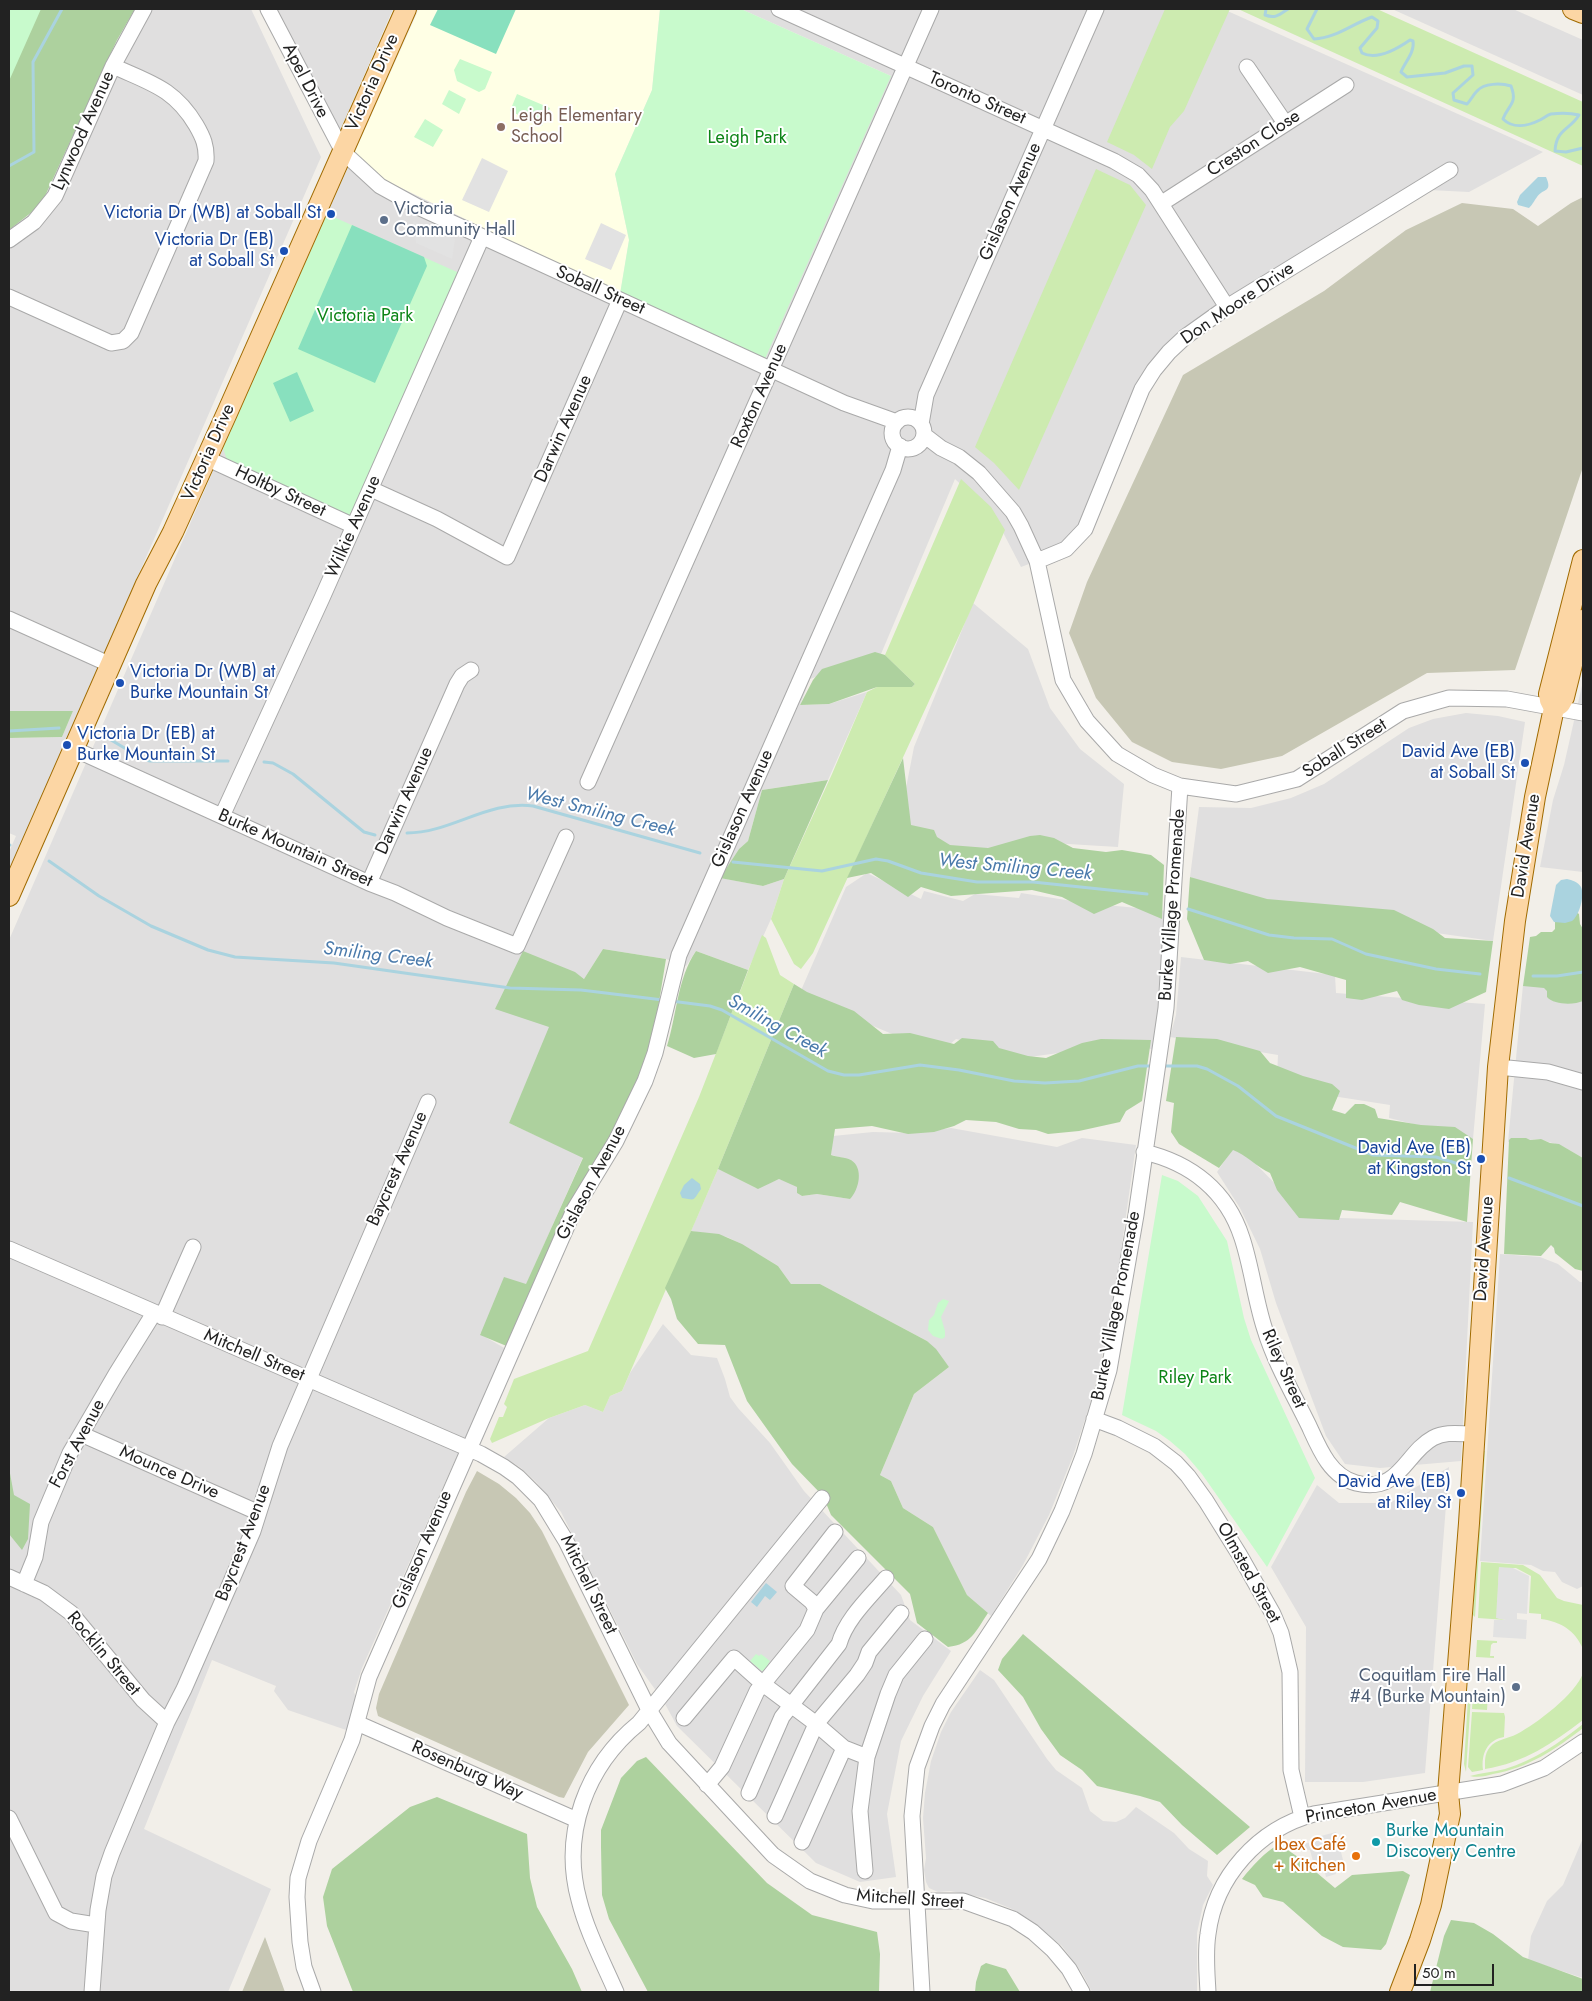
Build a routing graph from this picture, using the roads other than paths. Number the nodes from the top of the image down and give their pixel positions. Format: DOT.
graph roads {
  1 [pos="144,9"];
  2 [pos="268,9"];
  3 [pos="406,9"];
  4 [pos="779,9"];
  5 [pos="931,9"];
  6 [pos="1096,9"];
  7 [pos="1573,9"];
  8 [pos="1583,13"];
  9 [pos="113,66"];
  10 [pos="905,66"];
  11 [pos="1247,66"];
  12 [pos="1346,85"];
  13 [pos="1284,124"];
  14 [pos="1043,129"];
  15 [pos="343,152"];
  16 [pos="1450,170"];
  17 [pos="1162,203"];
  18 [pos="482,237"];
  19 [pos="9,240"];
  20 [pos="9,297"];
  21 [pos="620,300"];
  22 [pos="1228,306"];
  23 [pos="772,369"];
  24 [pos="909,434"];
  25 [pos="206,458"];
  26 [pos="371,489"];
  27 [pos="354,526"];
  28 [pos="1583,560"];
  29 [pos="1037,561"];
  30 [pos="9,619"];
  31 [pos="1583,620"];
  32 [pos="110,665"];
  33 [pos="471,670"];
  34 [pos="1554,708"];
  35 [pos="1583,713"];
  36 [pos="74,748"];
  37 [pos="588,782"];
  38 [pos="1180,786"];
  39 [pos="222,816"];
  40 [pos="566,837"];
  41 [pos="369,883"];
  42 [pos="9,896"];
  43 [pos="1498,1067"];
  44 [pos="1583,1082"];
  45 [pos="428,1102"];
  46 [pos="1144,1152"];
  47 [pos="193,1247"];
  48 [pos="9,1249"];
  49 [pos="158,1315"];
  50 [pos="307,1379"];
  51 [pos="1094,1419"];
  52 [pos="81,1434"];
  53 [pos="1474,1434"];
  54 [pos="468,1448"];
  55 [pos="822,1498"];
  56 [pos="258,1512"];
  57 [pos="836,1532"];
  58 [pos="858,1558"];
  59 [pos="9,1577"];
  60 [pos="886,1578"];
  61 [pos="24,1584"];
  62 [pos="816,1609"];
  63 [pos="901,1613"];
  64 [pos="926,1639"];
  65 [pos="763,1684"];
  66 [pos="790,1704"];
  67 [pos="649,1710"];
  68 [pos="684,1718"];
  69 [pos="167,1722"];
  70 [pos="357,1722"];
  71 [pos="816,1724"];
  72 [pos="1583,1742"];
  73 [pos="844,1748"];
  74 [pos="866,1757"];
  75 [pos="707,1785"];
  76 [pos="749,1793"];
  77 [pos="1448,1793"];
  78 [pos="775,1816"];
  79 [pos="9,1818"];
  80 [pos="1302,1818"];
  81 [pos="577,1820"];
  82 [pos="802,1842"];
  83 [pos="865,1871"];
  84 [pos="918,1900"];
  85 [pos="96,1925"];
  86 [pos="92,1992"];
  87 [pos="313,1992"];
  88 [pos="616,1992"];
  89 [pos="922,1992"];
  90 [pos="1082,1992"];
  91 [pos="1208,1992"];
  92 [pos="1385,1992"];
  93 [pos="1400,1992"];
  1 -- 9 [label="street, Lynwood Avenue"];
  2 -- 15 [label="street, Apel Drive"];
  3 -- 15 [label="main road, Victoria Drive"];
  4 -- 10 [label="street, Toronto Street"];
  5 -- 10 [label="street, Roxton Avenue"];
  6 -- 14 [label="street, Gislason Avenue"];
  7 -- 8 [label="main road"];
  9 -- 19 [label="street, Lynwood Avenue"];
  9 -- 20 [label="street"];
  10 -- 14 [label="street, Toronto Street"];
  10 -- 23 [label="street, Roxton Avenue"];
  11 -- 13 [label="street"];
  12 -- 13 [label="street, Creston Close"];
  13 -- 17 [label="street, Creston Close"];
  14 -- 17 [label="street, Toronto Street"];
  14 -- 24 [label="street, Gislason Avenue"];
  15 -- 18 [label="street, Soball Street"];
  15 -- 25 [label="main road, Victoria Drive"];
  16 -- 22 [label="street, Don Moore Drive"];
  17 -- 22 [label="street, Toronto Street"];
  18 -- 21 [label="street, Soball Street"];
  18 -- 26 [label="street, Wilkie Avenue"];
  21 -- 23 [label="street, Soball Street"];
  21 -- 26 [label="street, Darwin Avenue"];
  22 -- 29 [label="street, Don Moore Drive"];
  23 -- 24 [label="street, Soball Street"];
  23 -- 37 [label="street, Roxton Avenue"];
  24 -- 29 [label="street, Soball Street"];
  24 -- 54 [label="street, Gislason Avenue"];
  25 -- 27 [label="street, Holtby Street"];
  25 -- 32 [label="main road, Victoria Drive"];
  26 -- 27 [label="street, Wilkie Avenue"];
  27 -- 39 [label="street, Wilkie Avenue"];
  28 -- 34 [label="main road, David Avenue"];
  29 -- 38 [label="street, Soball Street"];
  30 -- 32 [label="street"];
  31 -- 34 [label="main road, David Avenue"];
  32 -- 36 [label="main road, Victoria Drive"];
  33 -- 41 [label="street, Darwin Avenue"];
  34 -- 35 [label="street, Soball Street"];
  34 -- 38 [label="street, Soball Street"];
  34 -- 43 [label="main road, David Avenue"];
  36 -- 39 [label="street, Burke Mountain Street"];
  36 -- 42 [label="main road, Victoria Drive"];
  38 -- 46 [label="street, Burke Village Promenade"];
  39 -- 41 [label="street, Burke Mountain Street"];
  40 -- 41 [label="street, Burke Mountain Street"];
  43 -- 44 [label="street"];
  43 -- 53 [label="main road, David Avenue"];
  45 -- 50 [label="street, Baycrest Avenue"];
  46 -- 51 [label="street, Burke Village Promenade"];
  46 -- 53 [label="street, Riley Street"];
  47 -- 49 [label="street, Forst Avenue"];
  48 -- 49 [label="street, Mitchell Street"];
  49 -- 50 [label="street, Mitchell Street"];
  49 -- 52 [label="street, Forst Avenue"];
  50 -- 54 [label="street, Mitchell Street"];
  50 -- 56 [label="street, Baycrest Avenue"];
  51 -- 80 [label="street, Olmsted Street"];
  51 -- 84 [label="street, Burke Village Promenade"];
  52 -- 56 [label="street, Mounce Drive"];
  52 -- 61 [label="street, Forst Avenue"];
  53 -- 77 [label="main road, David Avenue"];
  54 -- 67 [label="street, Mitchell Street"];
  54 -- 70 [label="street, Gislason Avenue"];
  55 -- 67 [label="street"];
  56 -- 69 [label="street, Baycrest Avenue"];
  57 -- 62 [label="street"];
  58 -- 62 [label="street"];
  59 -- 61 [label="street, Rocklin Street"];
  60 -- 66 [label="street"];
  61 -- 69 [label="street, Rocklin Street"];
  62 -- 65 [label="street"];
  63 -- 71 [label="street"];
  64 -- 74 [label="street"];
  65 -- 66 [label="street"];
  65 -- 68 [label="street"];
  65 -- 75 [label="street"];
  66 -- 71 [label="street"];
  66 -- 76 [label="street"];
  67 -- 75 [label="street, Mitchell Street"];
  67 -- 81 [label="street"];
  69 -- 85 [label="street, Baycrest Avenue"];
  70 -- 81 [label="street, Rosenburg Way"];
  70 -- 87 [label="street, Gislason Avenue"];
  71 -- 73 [label="street"];
  71 -- 78 [label="street"];
  72 -- 77 [label="street, Princeton Avenue"];
  73 -- 74 [label="street"];
  73 -- 82 [label="street"];
  74 -- 83 [label="street"];
  75 -- 84 [label="street, Mitchell Street"];
  77 -- 80 [label="street, Princeton Avenue"];
  77 -- 92 [label="main road, David Avenue"];
  77 -- 93 [label="main road, David Avenue"];
  79 -- 85 [label="street"];
  80 -- 91 [label="street, Princeton Avenue"];
  81 -- 88 [label="street"];
  84 -- 89 [label="street, Burke Village Promenade"];
  84 -- 90 [label="street, Mitchell Street"];
  85 -- 86 [label="street, Baycrest Avenue"];
}
